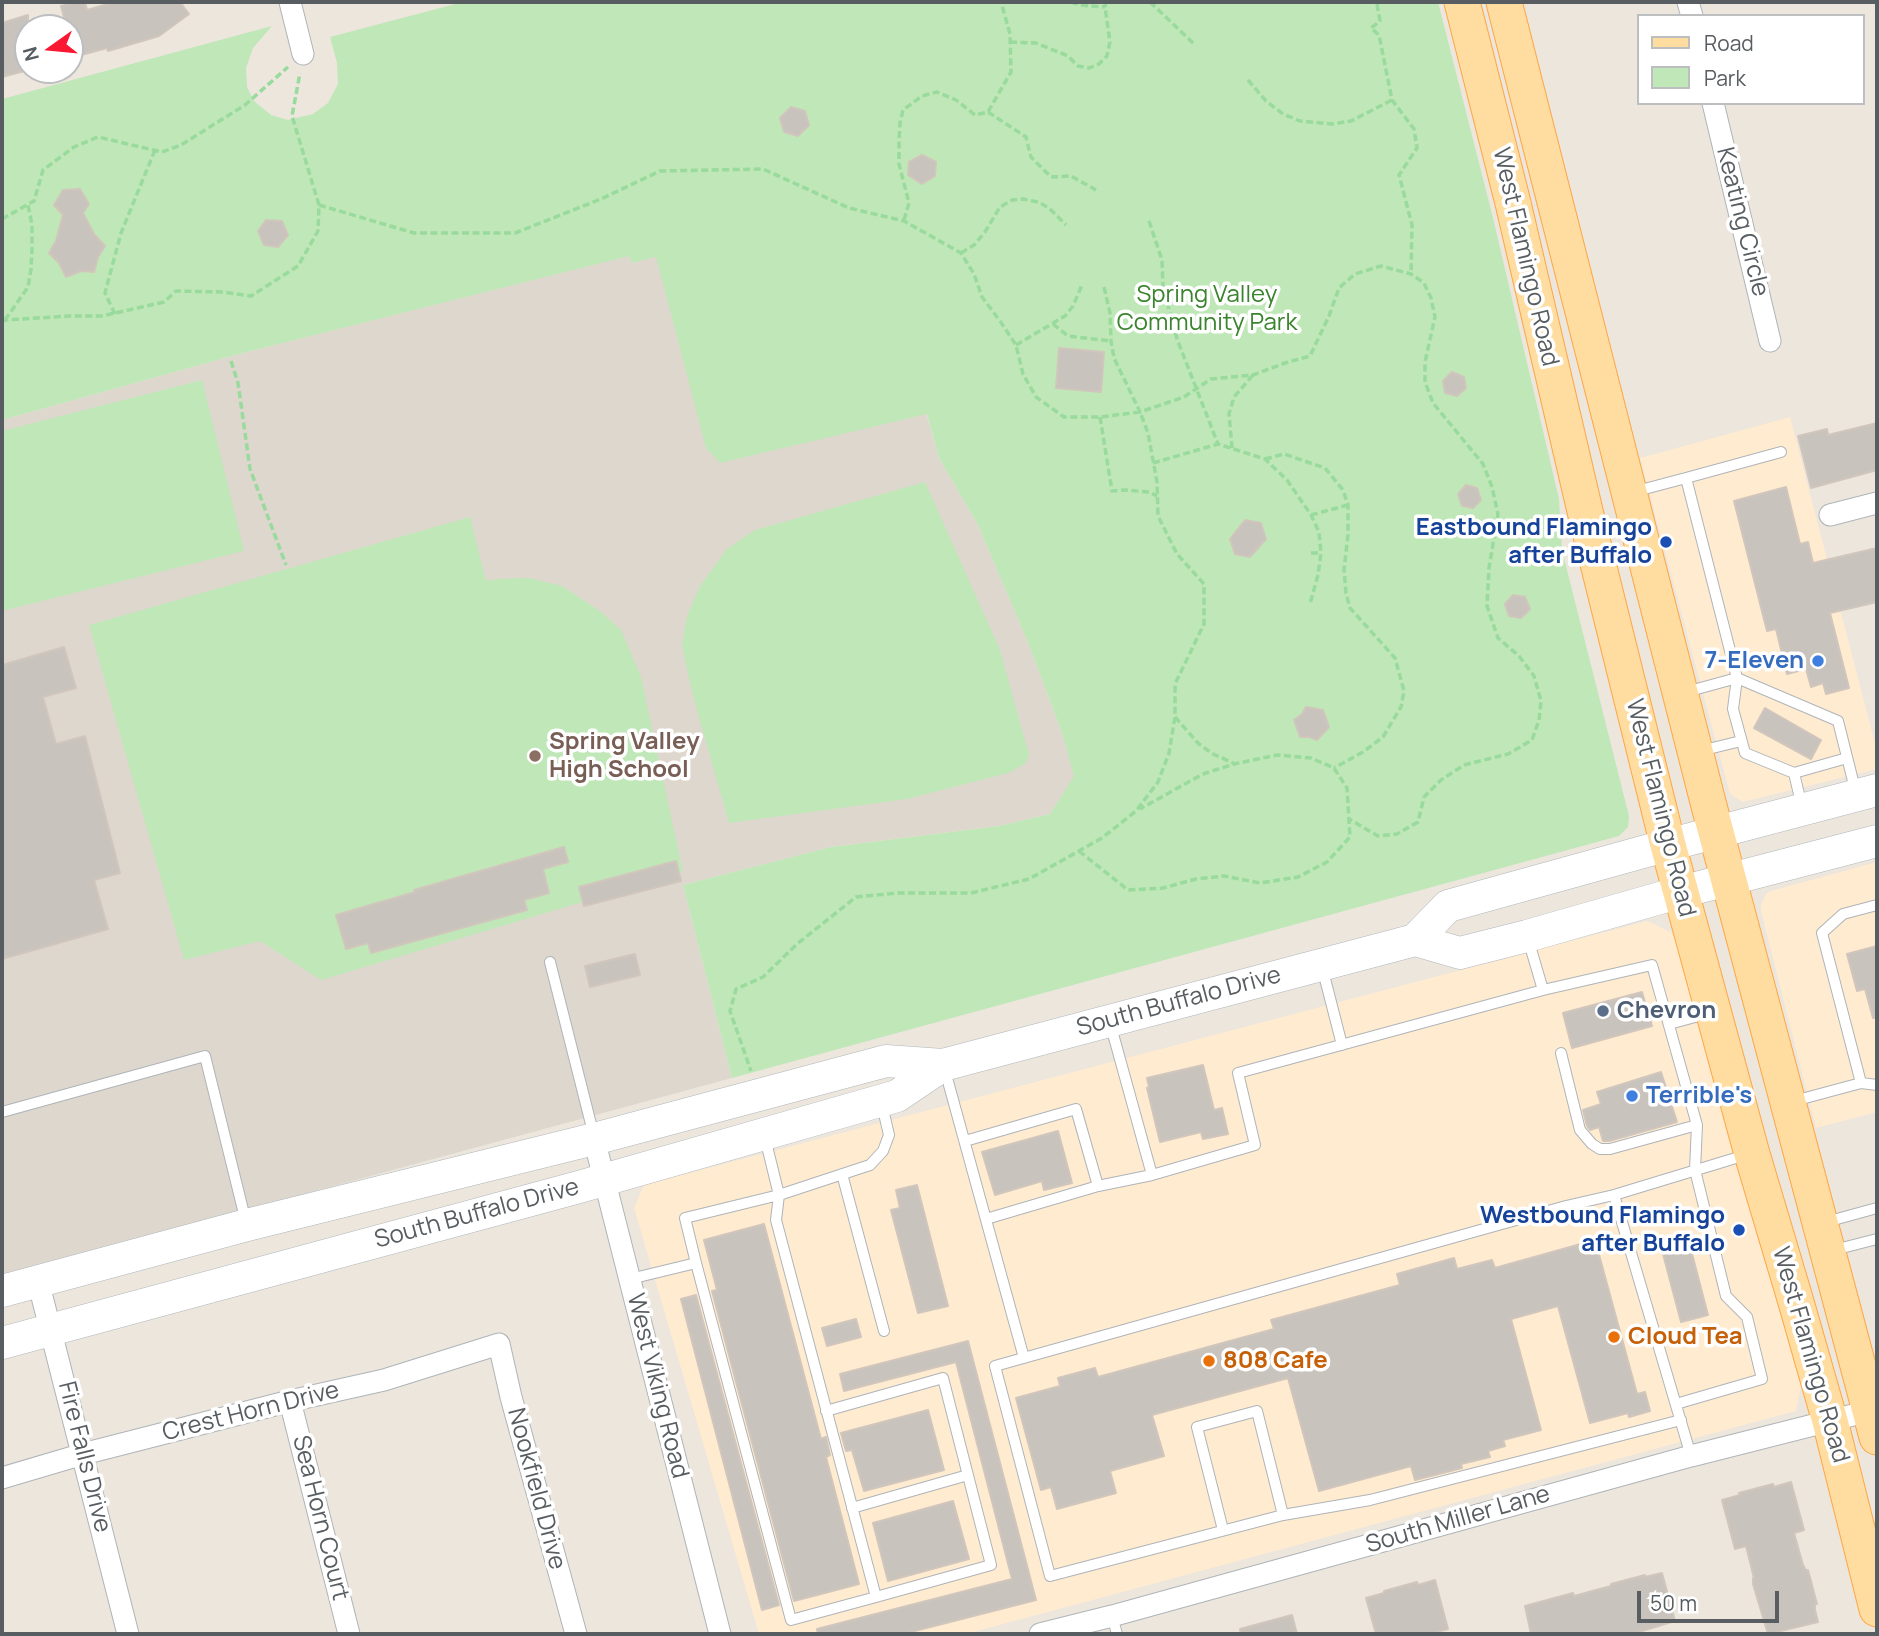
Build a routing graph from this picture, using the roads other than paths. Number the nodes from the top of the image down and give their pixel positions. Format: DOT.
graph roads {
  1 [pos="289,2"];
  2 [pos="1462,2"];
  3 [pos="1504,2"];
  4 [pos="303,54"];
  5 [pos="1713,105"];
  6 [pos="1770,341"];
  7 [pos="1781,452"];
  8 [pos="1686,478"];
  9 [pos="1630,493"];
  10 [pos="1877,503"];
  11 [pos="1830,515"];
  12 [pos="1737,678"];
  13 [pos="1680,693"];
  14 [pos="1741,741"];
  15 [pos="1696,752"];
  16 [pos="1847,758"];
  17 [pos="1794,773"];
  18 [pos="1867,793"];
  19 [pos="1802,810"];
  20 [pos="1716,832"];
  21 [pos="1877,841"];
  22 [pos="1668,845"];
  23 [pos="1729,880"];
  24 [pos="1681,892"];
  25 [pos="1877,905"];
  26 [pos="1527,936"];
  27 [pos="1415,940"];
  28 [pos="550,962"];
  29 [pos="1321,965"];
  30 [pos="1542,990"];
  31 [pos="1713,1012"];
  32 [pos="1110,1021"];
  33 [pos="1669,1024"];
  34 [pos="1342,1045"];
  35 [pos="1561,1053"];
  36 [pos="943,1065"];
  37 [pos="1861,1083"];
  38 [pos="1877,1086"];
  39 [pos="881,1100"];
  40 [pos="1787,1103"];
  41 [pos="2,1112"];
  42 [pos="1697,1125"];
  43 [pos="764,1134"];
  44 [pos="594,1139"];
  45 [pos="965,1141"];
  46 [pos="1752,1154"];
  47 [pos="1695,1170"];
  48 [pos="842,1174"];
  49 [pos="1152,1175"];
  50 [pos="604,1179"];
  51 [pos="1098,1186"];
  52 [pos="779,1195"];
  53 [pos="1614,1195"];
  54 [pos="1877,1208"];
  55 [pos="986,1219"];
  56 [pos="247,1225"];
  57 [pos="1823,1238"];
  58 [pos="1877,1239"];
  59 [pos="696,1263"];
  60 [pos="630,1279"];
  61 [pos="38,1281"];
  62 [pos="2,1291"];
  63 [pos="51,1329"];
  64 [pos="884,1331"];
  65 [pos="2,1343"];
  66 [pos="499,1344"];
  67 [pos="1024,1358"];
  68 [pos="290,1401"];
  69 [pos="1676,1404"];
  70 [pos="826,1411"];
  71 [pos="1875,1419"];
  72 [pos="1681,1420"];
  73 [pos="1830,1421"];
  74 [pos="83,1454"];
  75 [pos="1691,1455"];
  76 [pos="968,1475"];
  77 [pos="2,1478"];
  78 [pos="852,1508"];
  79 [pos="1283,1515"];
  80 [pos="1223,1530"];
  81 [pos="876,1597"];
  82 [pos="1877,1609"];
  83 [pos="1114,1625"];
  84 [pos="128,1634"];
  85 [pos="349,1634"];
  86 [pos="576,1634"];
  87 [pos="720,1634"];
  88 [pos="1040,1634"];
  1 -- 4 [label="street"];
  2 -- 22 [label="main road, West Flamingo Road"];
  3 -- 9 [label="main road, West Flamingo Road"];
  5 -- 6 [label="street, Keating Circle"];
  7 -- 8 [label="lane"];
  8 -- 9 [label="lane"];
  8 -- 12 [label="lane"];
  9 -- 13 [label="main road, West Flamingo Road"];
  10 -- 11 [label="street"];
  12 -- 13 [label="lane"];
  12 -- 14 [label="lane"];
  12 -- 16 [label="lane"];
  13 -- 15 [label="main road, West Flamingo Road"];
  14 -- 15 [label="lane"];
  14 -- 17 [label="lane"];
  15 -- 20 [label="main road, West Flamingo Road"];
  16 -- 17 [label="lane"];
  16 -- 18 [label="lane"];
  17 -- 19 [label="lane"];
  18 -- 19 [label="main road"];
  19 -- 20 [label="main road"];
  20 -- 22 [label="main road"];
  20 -- 23 [label="main road, West Flamingo Road"];
  21 -- 23 [label="main road"];
  22 -- 24 [label="main road, West Flamingo Road"];
  22 -- 27 [label="main road"];
  23 -- 24 [label="main road"];
  23 -- 40 [label="main road, West Flamingo Road"];
  24 -- 26 [label="main road"];
  24 -- 31 [label="main road, West Flamingo Road"];
  25 -- 37 [label="lane"];
  26 -- 27 [label="main road"];
  26 -- 30 [label="lane"];
  27 -- 29 [label="main road, South Buffalo Drive"];
  28 -- 44 [label="lane"];
  29 -- 32 [label="main road, South Buffalo Drive"];
  29 -- 34 [label="lane"];
  30 -- 33 [label="lane"];
  30 -- 34 [label="lane"];
  31 -- 33 [label="lane"];
  31 -- 46 [label="main road, West Flamingo Road"];
  32 -- 36 [label="main road, South Buffalo Drive"];
  32 -- 49 [label="lane"];
  33 -- 42 [label="lane"];
  34 -- 49 [label="lane"];
  35 -- 42 [label="lane"];
  36 -- 39 [label="main road, South Buffalo Drive"];
  36 -- 44 [label="main road, South Buffalo Drive"];
  36 -- 45 [label="lane"];
  37 -- 38 [label="lane"];
  37 -- 40 [label="lane"];
  39 -- 43 [label="main road, South Buffalo Drive"];
  39 -- 48 [label="lane"];
  40 -- 57 [label="main road, West Flamingo Road"];
  41 -- 56 [label="lane"];
  42 -- 47 [label="lane"];
  43 -- 50 [label="main road, South Buffalo Drive"];
  43 -- 52 [label="lane"];
  44 -- 50 [label="street, West Viking Road"];
  44 -- 56 [label="main road, South Buffalo Drive"];
  45 -- 51 [label="lane"];
  45 -- 55 [label="lane"];
  46 -- 47 [label="lane"];
  46 -- 73 [label="main road, West Flamingo Road"];
  47 -- 53 [label="lane"];
  47 -- 69 [label="lane"];
  48 -- 52 [label="lane"];
  48 -- 64 [label="lane"];
  49 -- 51 [label="lane"];
  50 -- 60 [label="street, West Viking Road"];
  50 -- 63 [label="main road, South Buffalo Drive"];
  51 -- 55 [label="lane"];
  52 -- 59 [label="lane"];
  52 -- 70 [label="lane"];
  53 -- 67 [label="lane"];
  53 -- 69 [label="lane"];
  54 -- 57 [label="lane"];
  55 -- 67 [label="lane"];
  56 -- 61 [label="main road, South Buffalo Drive"];
  57 -- 58 [label="lane"];
  57 -- 71 [label="main road, West Flamingo Road"];
  59 -- 60 [label="lane"];
  59 -- 81 [label="lane"];
  60 -- 87 [label="street, West Viking Road"];
  61 -- 62 [label="main road, South Buffalo Drive"];
  61 -- 63 [label="street, Fire Falls Drive"];
  63 -- 65 [label="main road, South Buffalo Drive"];
  63 -- 74 [label="street, Fire Falls Drive"];
  66 -- 68 [label="street, Crest Horn Drive"];
  66 -- 86 [label="street, Nookfield Drive"];
  67 -- 80 [label="lane"];
  68 -- 74 [label="street, Crest Horn Drive"];
  68 -- 85 [label="street, Sea Horn Court"];
  69 -- 72 [label="lane"];
  70 -- 76 [label="lane"];
  70 -- 78 [label="lane"];
  71 -- 73 [label="street, South Miller Lane"];
  72 -- 75 [label="lane"];
  72 -- 79 [label="lane"];
  73 -- 75 [label="street, South Miller Lane"];
  73 -- 82 [label="main road, West Flamingo Road"];
  74 -- 77 [label="street, Crest Horn Drive"];
  74 -- 84 [label="street, Fire Falls Drive"];
  75 -- 83 [label="street, South Miller Lane"];
  76 -- 78 [label="lane"];
  76 -- 81 [label="lane"];
  78 -- 81 [label="lane"];
  79 -- 80 [label="lane"];
  79 -- 80 [label="lane"];
  83 -- 88 [label="street, South Miller Lane"];
}
